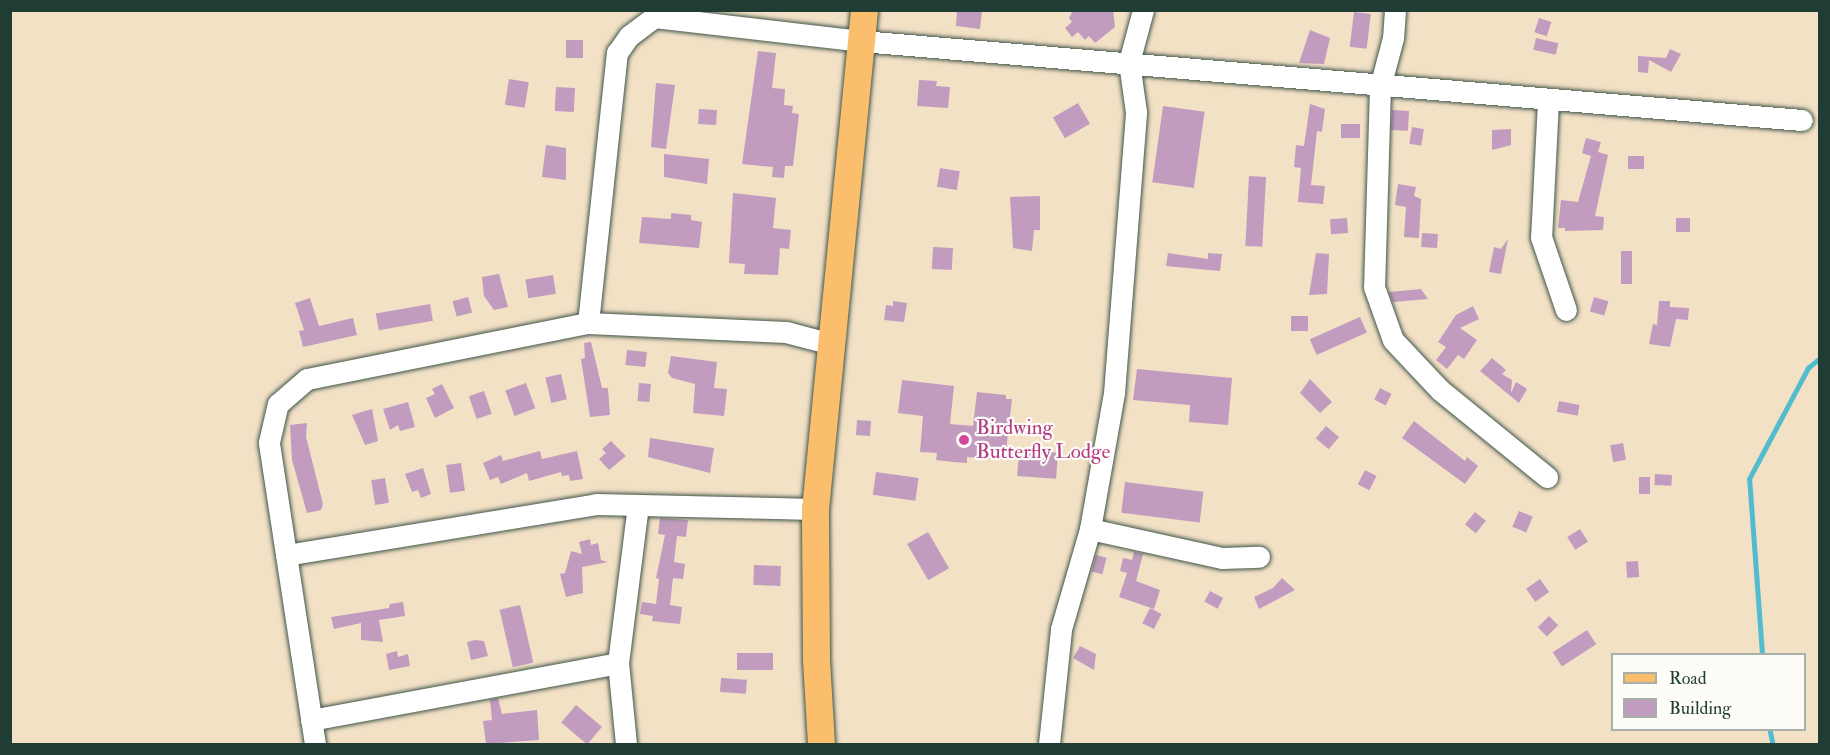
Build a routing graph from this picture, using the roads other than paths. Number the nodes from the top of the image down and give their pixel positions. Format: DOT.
graph roads {
  1 [pos="864,10"];
  2 [pos="1143,10"];
  3 [pos="1395,10"];
  4 [pos="861,41"];
  5 [pos="1129,63"];
  6 [pos="1380,87"];
  7 [pos="1548,101"];
  8 [pos="1802,120"];
  9 [pos="1566,310"];
  10 [pos="588,323"];
  11 [pos="832,344"];
  12 [pos="1547,477"];
  13 [pos="638,504"];
  14 [pos="815,509"];
  15 [pos="1090,529"];
  16 [pos="286,555"];
  17 [pos="1259,557"];
  18 [pos="618,663"];
  19 [pos="311,720"];
  20 [pos="315,744"];
  21 [pos="626,744"];
  22 [pos="821,744"];
  23 [pos="1049,744"];
  1 -- 4 [label="main road"];
  2 -- 5 [label="street"];
  3 -- 6 [label="street"];
  4 -- 5 [label="street"];
  4 -- 10 [label="street"];
  4 -- 11 [label="main road"];
  5 -- 6 [label="street"];
  5 -- 15 [label="street"];
  6 -- 7 [label="street"];
  6 -- 12 [label="street"];
  7 -- 8 [label="street"];
  7 -- 9 [label="street"];
  10 -- 11 [label="street"];
  10 -- 16 [label="street"];
  11 -- 14 [label="main road"];
  13 -- 14 [label="street"];
  13 -- 16 [label="street"];
  13 -- 18 [label="street"];
  14 -- 22 [label="main road"];
  15 -- 17 [label="street"];
  15 -- 23 [label="street"];
  16 -- 19 [label="street"];
  18 -- 19 [label="street"];
  18 -- 21 [label="street"];
  19 -- 20 [label="street"];
}
